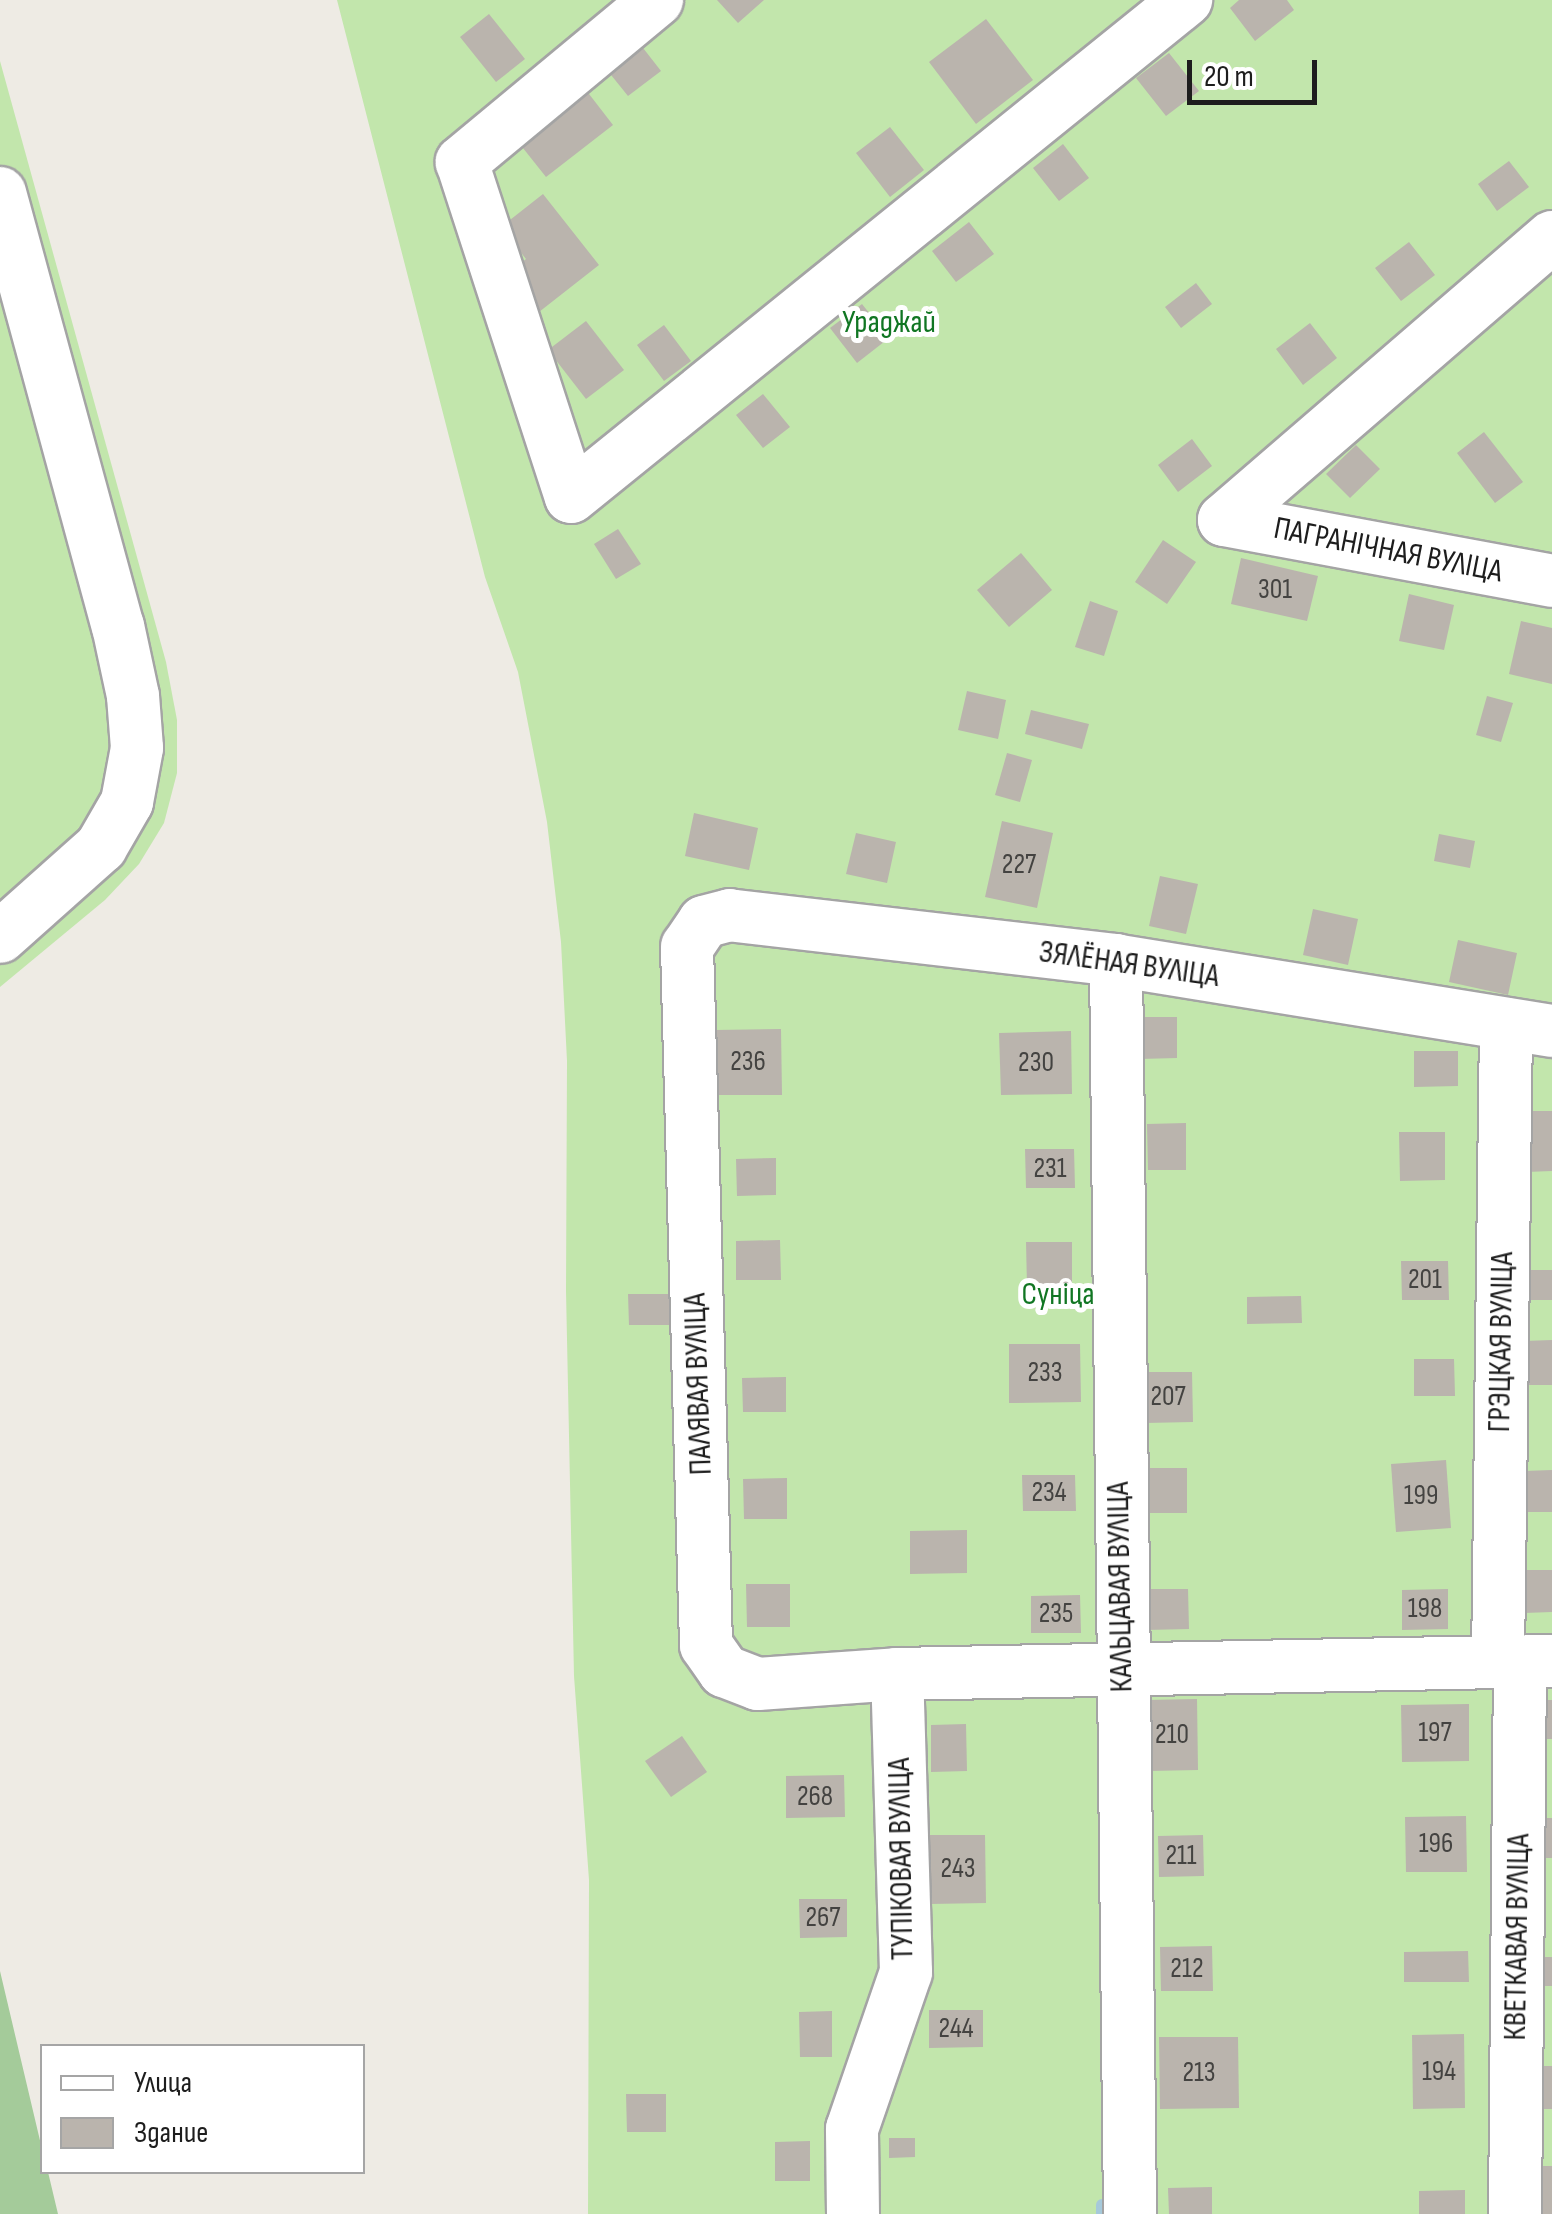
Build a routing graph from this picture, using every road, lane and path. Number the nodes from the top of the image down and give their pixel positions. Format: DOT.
graph roads {
  1 [pos="657,0"];
  2 [pos="1186,0"];
  3 [pos="0,193"];
  4 [pos="1552,237"];
  5 [pos="1552,582"];
  6 [pos="704,922"];
  7 [pos="0,937"];
  8 [pos="1116,960"];
  9 [pos="1529,1028"];
  10 [pos="1523,1661"];
  11 [pos="1122,1671"];
  12 [pos="897,1674"];
  13 [pos="853,2214"];
  14 [pos="1130,2214"];
  15 [pos="1515,2214"];
  1 -- 2 [label="lane"];
  3 -- 7 [label="lane"];
  4 -- 5 [label="lane, ПАГРАНІЧНАЯ ВУЛІЦА"];
  6 -- 8 [label="lane, ЗЯЛЁНАЯ ВУЛІЦА"];
  6 -- 12 [label="lane, ПАЛЯВАЯ ВУЛІЦА"];
  8 -- 9 [label="lane, ЗЯЛЁНАЯ ВУЛІЦА"];
  8 -- 11 [label="lane, КАЛЬЦАВАЯ ВУЛІЦА"];
  9 -- 10 [label="lane, ГРЭЦКАЯ ВУЛІЦА"];
  10 -- 11 [label="lane, ПАЛЯВАЯ ВУЛІЦА"];
  10 -- 15 [label="lane, КВЕТКАВАЯ ВУЛІЦА"];
  11 -- 12 [label="lane, ПАЛЯВАЯ ВУЛІЦА"];
  11 -- 14 [label="lane, КАЛЬЦАВАЯ ВУЛІЦА"];
  12 -- 13 [label="lane, ТУПІКОВАЯ ВУЛІЦА"];
}
